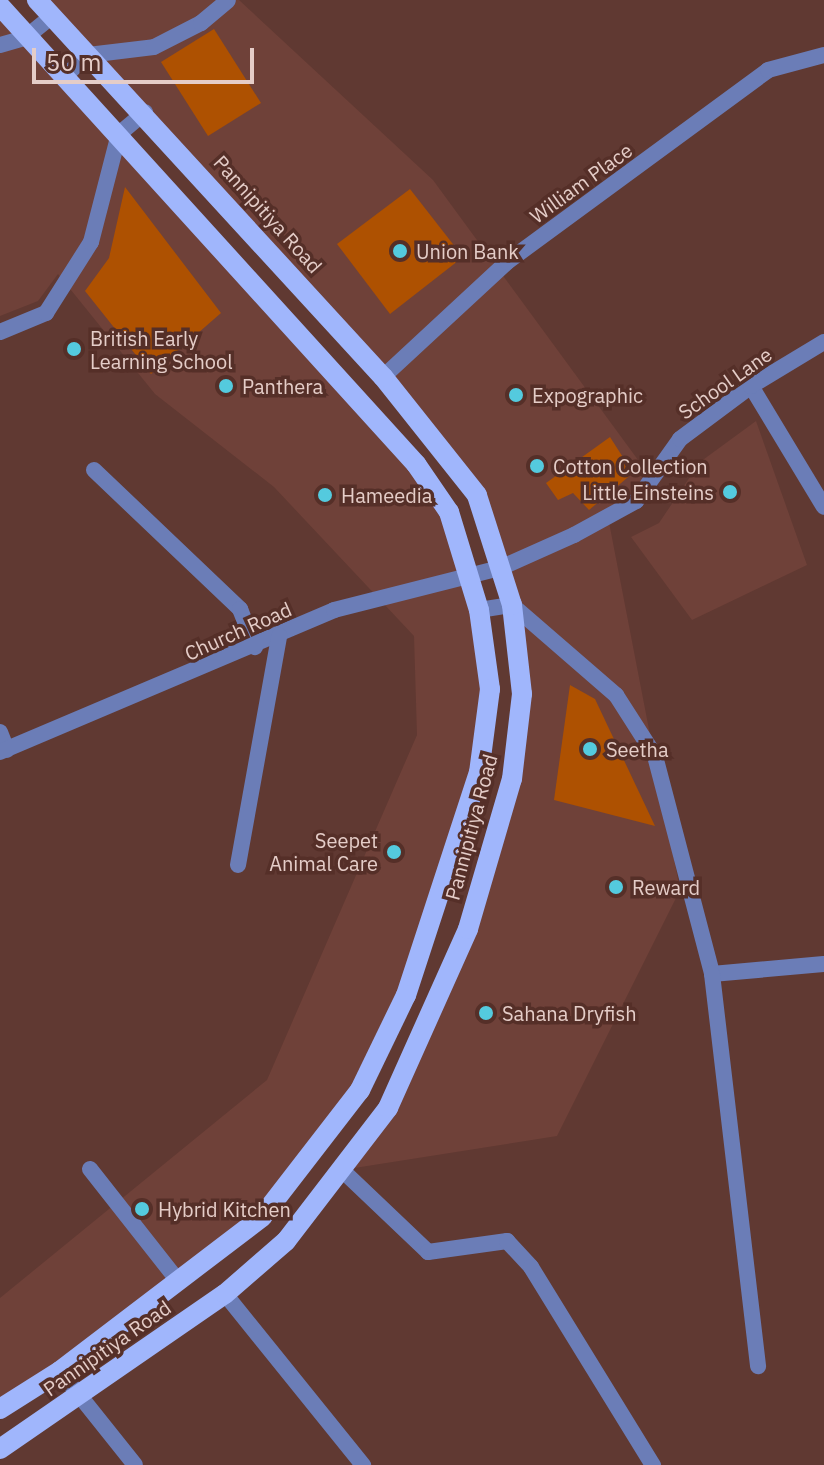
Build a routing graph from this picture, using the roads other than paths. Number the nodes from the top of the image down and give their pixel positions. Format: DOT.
graph roads {
  1 [pos="37,0"];
  2 [pos="228,0"];
  3 [pos="0,6"];
  4 [pos="51,17"];
  5 [pos="25,38"];
  6 [pos="0,45"];
  7 [pos="88,55"];
  8 [pos="824,55"];
  9 [pos="64,77"];
  10 [pos="145,112"];
  11 [pos="119,134"];
  12 [pos="0,332"];
  13 [pos="824,342"];
  14 [pos="383,377"];
  15 [pos="751,386"];
  16 [pos="94,470"];
  17 [pos="824,507"];
  18 [pos="500,568"];
  19 [pos="468,577"];
  20 [pos="512,605"];
  21 [pos="479,610"];
  22 [pos="279,636"];
  23 [pos="255,647"];
  24 [pos="0,732"];
  25 [pos="2,754"];
  26 [pos="238,865"];
  27 [pos="824,964"];
  28 [pos="712,974"];
  29 [pos="90,1169"];
  30 [pos="342,1170"];
  31 [pos="178,1281"];
  32 [pos="225,1294"];
  33 [pos="758,1366"];
  34 [pos="60,1371"];
  35 [pos="80,1398"];
  36 [pos="0,1409"];
  37 [pos="0,1449"];
  38 [pos="135,1465"];
  39 [pos="363,1465"];
  40 [pos="653,1465"];
  1 -- 4 [label="main road, Pannipitiya Road"];
  2 -- 7 [label="street"];
  3 -- 5 [label="main road, Pannipitiya Road"];
  4 -- 5 [label="street"];
  4 -- 7 [label="main road, Pannipitiya Road"];
  5 -- 6 [label="street"];
  5 -- 9 [label="main road, Pannipitiya Road"];
  7 -- 9 [label="street"];
  7 -- 10 [label="main road, Pannipitiya Road"];
  8 -- 14 [label="street, William Place"];
  9 -- 11 [label="main road, Pannipitiya Road"];
  10 -- 11 [label="street"];
  10 -- 14 [label="main road, Pannipitiya Road"];
  11 -- 12 [label="street"];
  11 -- 19 [label="main road, Pannipitiya Road"];
  13 -- 15 [label="street, School Lane"];
  14 -- 18 [label="main road, Pannipitiya Road"];
  15 -- 17 [label="street"];
  15 -- 18 [label="street, School Lane"];
  16 -- 23 [label="street"];
  18 -- 19 [label="street, Church Road"];
  18 -- 20 [label="main road, Pannipitiya Road"];
  19 -- 21 [label="main road, Pannipitiya Road"];
  19 -- 22 [label="street, Church Road"];
  20 -- 21 [label="street"];
  20 -- 28 [label="street"];
  20 -- 30 [label="main road, Pannipitiya Road"];
  21 -- 31 [label="main road, Pannipitiya Road"];
  22 -- 23 [label="street, Church Road"];
  22 -- 26 [label="street"];
  23 -- 25 [label="street, Church Road"];
  24 -- 25 [label="street"];
  27 -- 28 [label="street"];
  28 -- 33 [label="street"];
  29 -- 31 [label="street"];
  30 -- 32 [label="main road, Pannipitiya Road"];
  30 -- 40 [label="street"];
  31 -- 34 [label="main road, Pannipitiya Road"];
  32 -- 35 [label="main road, Pannipitiya Road"];
  32 -- 39 [label="street"];
  34 -- 35 [label="street"];
  34 -- 36 [label="main road, Pannipitiya Road"];
  35 -- 37 [label="main road, Pannipitiya Road"];
  35 -- 38 [label="street"];
}
